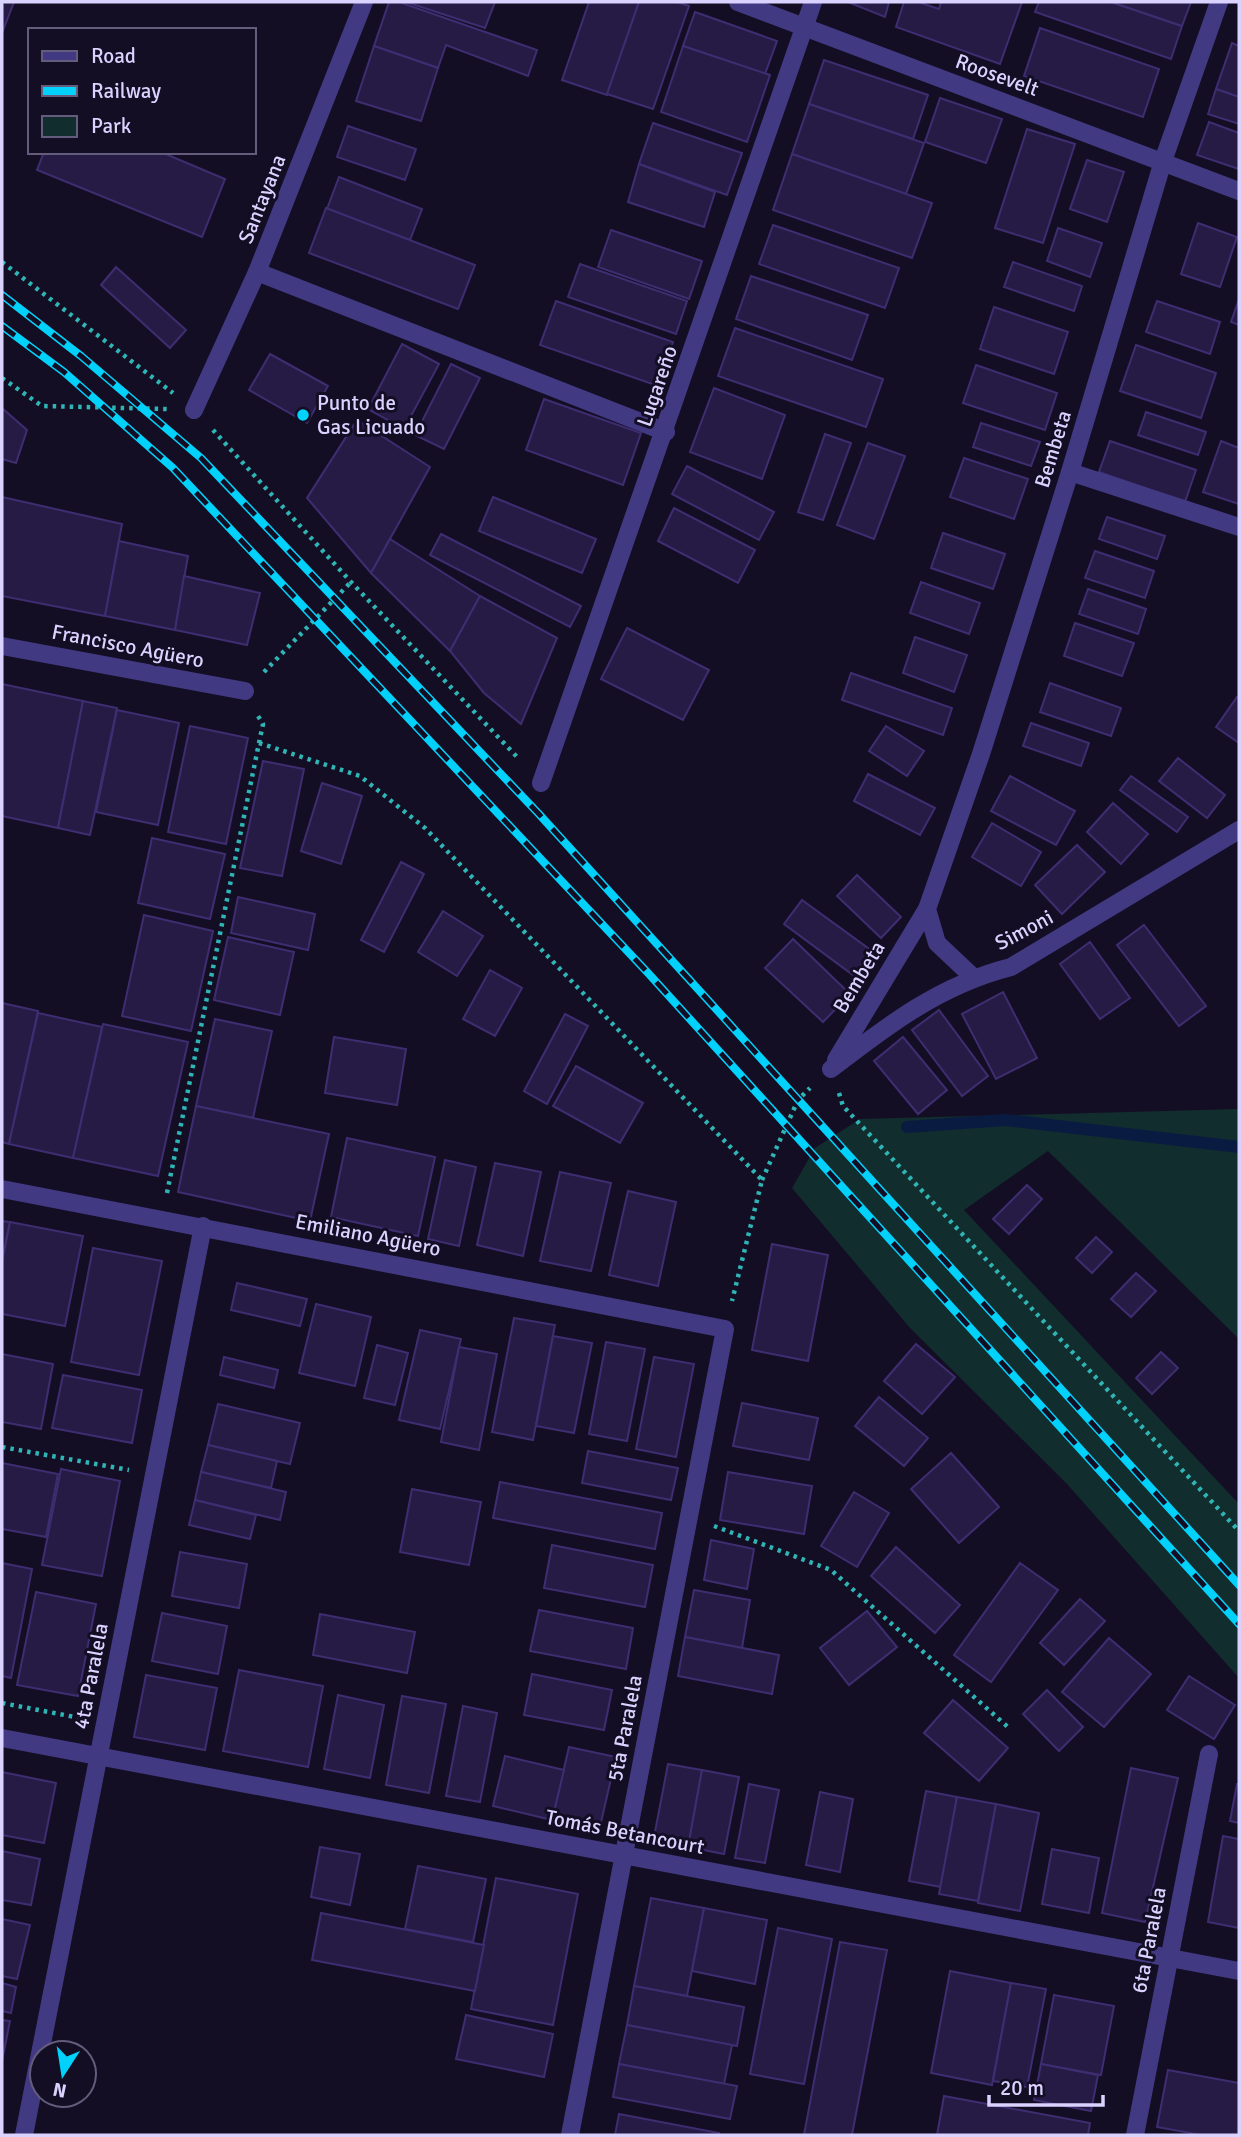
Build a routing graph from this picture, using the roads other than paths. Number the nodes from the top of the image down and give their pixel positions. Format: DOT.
graph roads {
  1 [pos="364,2"];
  2 [pos="738,2"];
  3 [pos="813,2"];
  4 [pos="1219,2"];
  5 [pos="804,27"];
  6 [pos="1163,161"];
  7 [pos="1239,191"];
  8 [pos="257,272"];
  9 [pos="194,410"];
  10 [pos="666,432"];
  11 [pos="1070,472"];
  12 [pos="1239,527"];
  13 [pos="2,646"];
  14 [pos="245,691"];
  15 [pos="541,783"];
  16 [pos="1239,830"];
  17 [pos="927,909"];
  18 [pos="972,977"];
  19 [pos="831,1069"];
  20 [pos="2,1189"];
  21 [pos="203,1226"];
  22 [pos="724,1329"];
  23 [pos="2,1738"];
  24 [pos="1209,1754"];
  25 [pos="99,1756"];
  26 [pos="624,1855"];
  27 [pos="1169,1957"];
  28 [pos="1239,1971"];
  29 [pos="24,2135"];
  30 [pos="570,2135"];
  31 [pos="1135,2135"];
  1 -- 8 [label="street, Santayana"];
  2 -- 5 [label="street, Roosevelt"];
  3 -- 5 [label="street, Lugareño"];
  4 -- 6 [label="street, Bembeta"];
  5 -- 6 [label="street, Roosevelt"];
  5 -- 10 [label="street, Lugareño"];
  6 -- 7 [label="street, Roosevelt"];
  6 -- 11 [label="street, Bembeta"];
  8 -- 9 [label="street, Santayana"];
  8 -- 10 [label="street"];
  10 -- 15 [label="street, Lugareño"];
  11 -- 12 [label="street"];
  11 -- 17 [label="street, Bembeta"];
  13 -- 14 [label="street, Francisco Agüero"];
  16 -- 18 [label="street, Simoni"];
  17 -- 18 [label="street"];
  17 -- 19 [label="street, Bembeta"];
  18 -- 19 [label="street, Simoni"];
  20 -- 21 [label="street, Emiliano Agüero"];
  21 -- 22 [label="street, Emiliano Agüero"];
  21 -- 25 [label="street, 4ta Paralela"];
  22 -- 26 [label="street, 5ta Paralela"];
  23 -- 25 [label="street, Tomás Betancourt"];
  24 -- 27 [label="street, 6ta Paralela"];
  25 -- 26 [label="street, Tomás Betancourt"];
  25 -- 29 [label="street, 4ta Paralela"];
  26 -- 27 [label="street, Tomás Betancourt"];
  26 -- 30 [label="street, 5ta Paralela"];
  27 -- 28 [label="street, Tomás Betancourt"];
  27 -- 31 [label="street, 6ta Paralela"];
}
